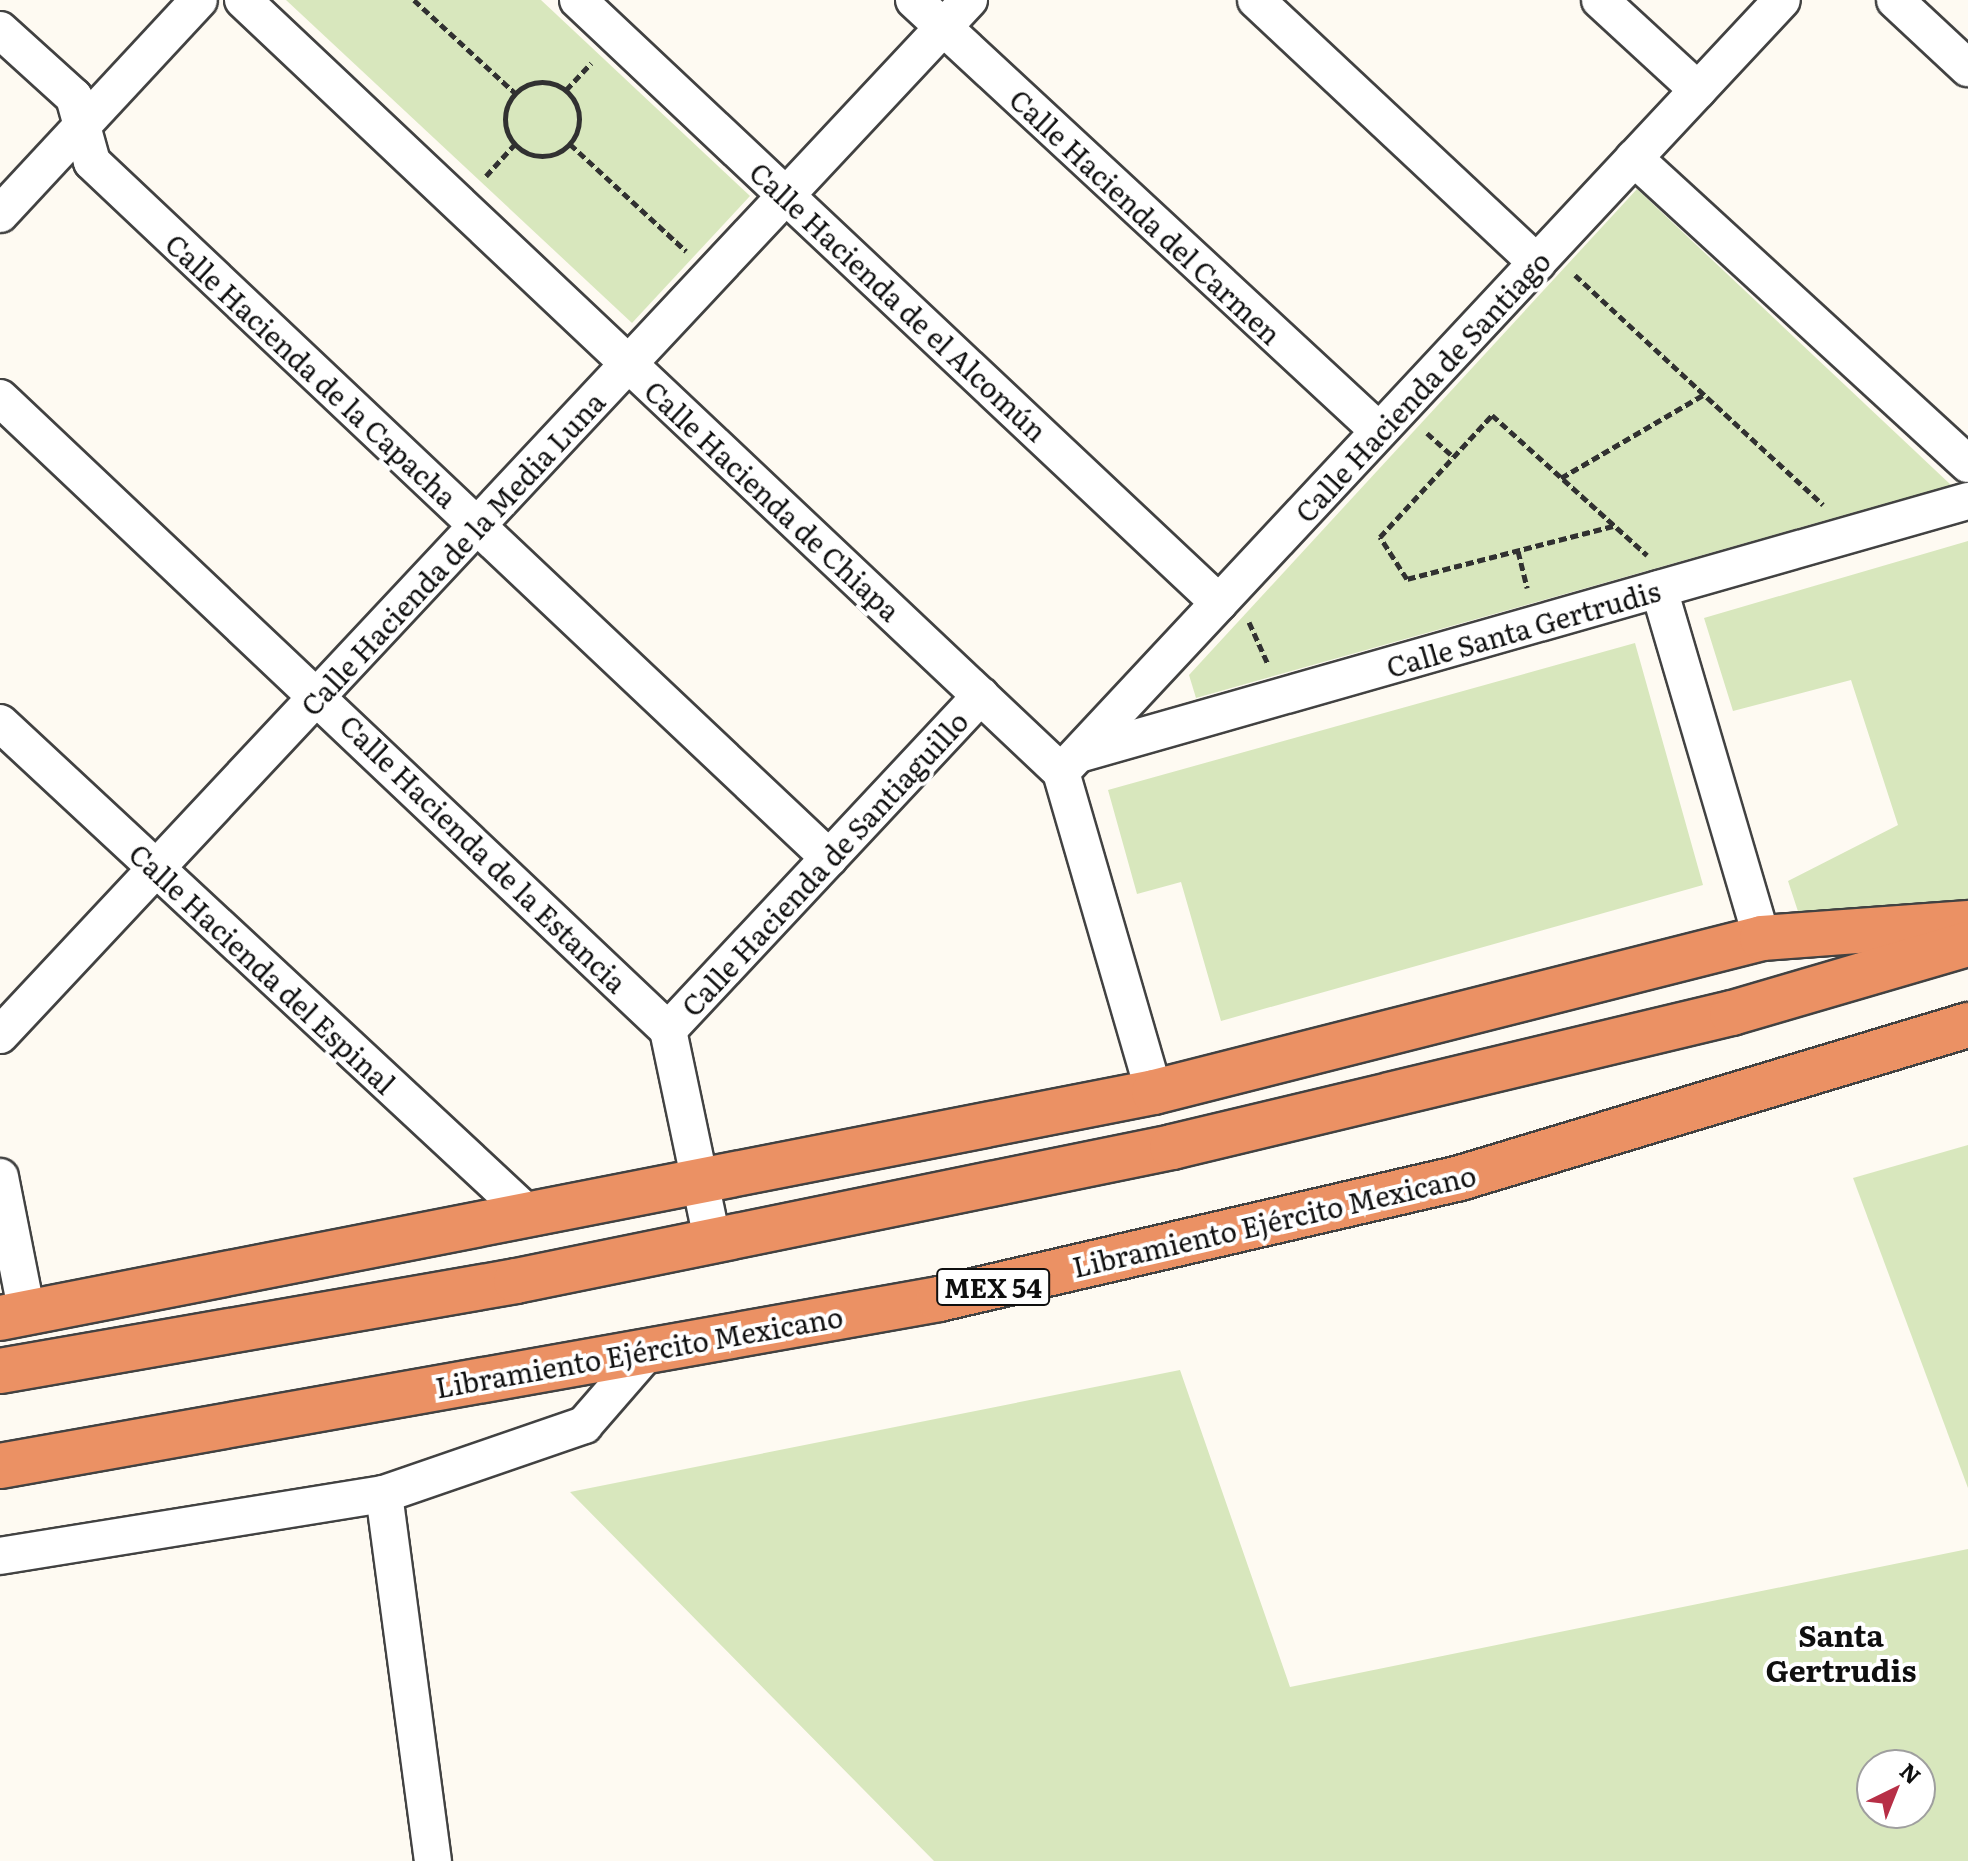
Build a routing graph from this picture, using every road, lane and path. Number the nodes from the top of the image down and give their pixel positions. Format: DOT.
graph roads {
  1 [pos="199,0"];
  2 [pos="243,0"];
  3 [pos="414,0"];
  4 [pos="578,0"];
  5 [pos="914,0"];
  6 [pos="969,0"];
  7 [pos="1256,0"];
  8 [pos="1600,0"];
  9 [pos="1782,0"];
  10 [pos="1895,0"];
  11 [pos="944,28"];
  12 [pos="0,30"];
  13 [pos="595,59"];
  14 [pos="1968,68"];
  15 [pos="566,90"];
  16 [pos="1698,90"];
  17 [pos="515,93"];
  18 [pos="82,126"];
  19 [pos="515,144"];
  20 [pos="570,144"];
  21 [pos="1634,158"];
  22 [pos="486,176"];
  23 [pos="786,196"];
  24 [pos="0,214"];
  25 [pos="686,251"];
  26 [pos="1537,263"];
  27 [pos="1571,272"];
  28 [pos="629,364"];
  29 [pos="1703,395"];
  30 [pos="0,398"];
  31 [pos="1423,430"];
  32 [pos="1379,431"];
  33 [pos="1454,457"];
  34 [pos="1968,464"];
  35 [pos="1561,478"];
  36 [pos="1968,501"];
  37 [pos="1829,510"];
  38 [pos="477,526"];
  39 [pos="1613,526"];
  40 [pos="1518,551"];
  41 [pos="1657,575"];
  42 [pos="1529,596"];
  43 [pos="1233,610"];
  44 [pos="1270,670"];
  45 [pos="319,695"];
  46 [pos="981,696"];
  47 [pos="0,723"];
  48 [pos="1069,763"];
  49 [pos="829,858"];
  50 [pos="156,869"];
  51 [pos="1968,923"];
  52 [pos="1762,938"];
  53 [pos="1968,944"];
  54 [pos="1968,1025"];
  55 [pos="668,1030"];
  56 [pos="0,1035"];
  57 [pos="1154,1092"];
  58 [pos="0,1177"];
  59 [pos="701,1181"];
  60 [pos="526,1212"];
  61 [pos="713,1243"];
  62 [pos="13,1315"];
  63 [pos="650,1349"];
  64 [pos="0,1371"];
  65 [pos="0,1466"];
  66 [pos="384,1494"];
  67 [pos="0,1556"];
  68 [pos="433,1861"];
  1 -- 18 [label="street"];
  2 -- 28 [label="street, Calle Hacienda de Chiapa"];
  3 -- 17 [label="path"];
  4 -- 23 [label="street, Calle Hacienda de el Alcomún"];
  5 -- 11 [label="street, Calle Hacienda del Carmen"];
  6 -- 11 [label="street, Calle Hacienda de la Media Luna"];
  7 -- 26 [label="street"];
  8 -- 16 [label="street"];
  9 -- 16 [label="street, Calle Hacienda de Santiago"];
  10 -- 14 [label="street"];
  11 -- 23 [label="street, Calle Hacienda de la Media Luna"];
  11 -- 32 [label="street, Calle Hacienda del Carmen"];
  12 -- 18 [label="street, Calle Hacienda de la Capacha"];
  13 -- 15 [label="path"];
  15 -- 17 [label="path"];
  15 -- 20 [label="path"];
  16 -- 21 [label="street, Calle Hacienda de Santiago"];
  17 -- 19 [label="path"];
  18 -- 24 [label="street"];
  18 -- 38 [label="street, Calle Hacienda de la Capacha"];
  19 -- 20 [label="path"];
  19 -- 22 [label="path"];
  20 -- 25 [label="path"];
  21 -- 26 [label="street, Calle Hacienda de Santiago"];
  21 -- 34 [label="street"];
  23 -- 28 [label="street, Calle Hacienda de la Media Luna"];
  23 -- 43 [label="street, Calle Hacienda de el Alcomún"];
  26 -- 32 [label="street, Calle Hacienda de Santiago"];
  27 -- 29 [label="path"];
  28 -- 38 [label="street, Calle Hacienda de la Media Luna"];
  28 -- 46 [label="street, Calle Hacienda de Chiapa"];
  29 -- 35 [label="path"];
  29 -- 37 [label="path"];
  30 -- 45 [label="street, Calle Hacienda de la Estancia"];
  31 -- 33 [label="path"];
  32 -- 43 [label="street, Calle Hacienda de Santiago"];
  33 -- 35 [label="path"];
  33 -- 40 [label="path"];
  35 -- 39 [label="path"];
  36 -- 41 [label="street, Calle Santa Gertrudis"];
  38 -- 45 [label="street, Calle Hacienda de la Media Luna"];
  38 -- 49 [label="street, Calle Hacienda de la Capacha"];
  39 -- 40 [label="path"];
  39 -- 41 [label="path"];
  40 -- 42 [label="path"];
  41 -- 48 [label="street, Calle Santa Gertrudis"];
  41 -- 52 [label="street"];
  43 -- 44 [label="path"];
  43 -- 48 [label="street, Calle Hacienda de Santiago"];
  45 -- 50 [label="street, Calle Hacienda de la Media Luna"];
  45 -- 55 [label="street, Calle Hacienda de la Estancia"];
  46 -- 48 [label="street, Calle Hacienda de Chiapa"];
  46 -- 49 [label="street, Calle Hacienda de Santiaguillo"];
  47 -- 50 [label="street, Calle Hacienda del Espinal"];
  48 -- 57 [label="street"];
  49 -- 55 [label="street, Calle Hacienda de Santiaguillo"];
  50 -- 56 [label="street, Calle Hacienda de la Media Luna"];
  50 -- 60 [label="street, Calle Hacienda del Espinal"];
  51 -- 52 [label="highway"];
  52 -- 57 [label="highway"];
  53 -- 61 [label="highway"];
  54 -- 63 [label="highway, Libramiento Ejército Mexicano / MEX 54"];
  55 -- 59 [label="street"];
  57 -- 59 [label="highway"];
  58 -- 62 [label="street"];
  59 -- 60 [label="highway"];
  59 -- 61 [label="street"];
  60 -- 62 [label="highway"];
  61 -- 64 [label="highway"];
  63 -- 65 [label="highway, Libramiento Ejército Mexicano / MEX 54"];
  63 -- 66 [label="street"];
  66 -- 67 [label="street"];
  66 -- 68 [label="street"];
}
